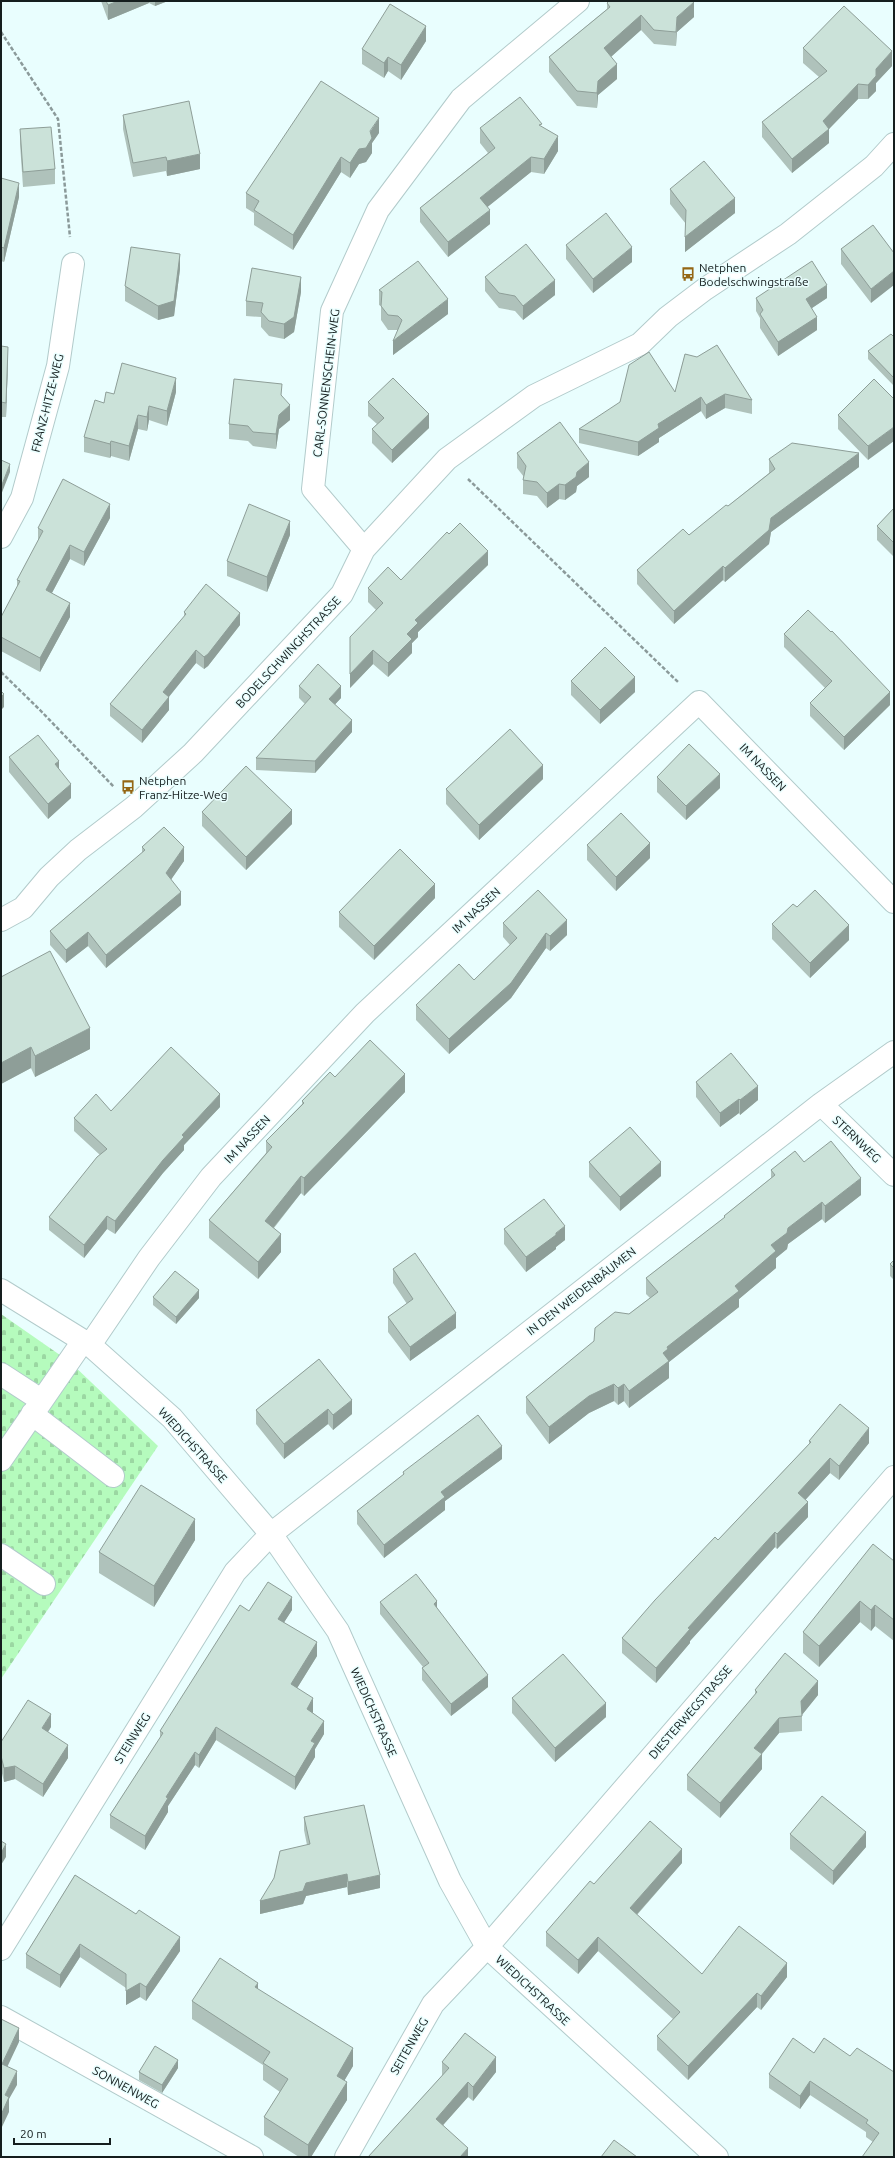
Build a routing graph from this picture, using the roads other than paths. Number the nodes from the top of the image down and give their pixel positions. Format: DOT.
graph roads {
  1 [pos="578,1"];
  2 [pos="894,144"];
  3 [pos="73,264"];
  4 [pos="1,537"];
  5 [pos="364,549"];
  6 [pos="894,902"];
  7 [pos="1,920"];
  8 [pos="894,1052"];
  9 [pos="821,1104"];
  10 [pos="894,1175"];
  11 [pos="1,1290"];
  12 [pos="86,1343"];
  13 [pos="1,1374"];
  14 [pos="37,1407"];
  15 [pos="1,1460"];
  16 [pos="113,1476"];
  17 [pos="894,1477"];
  18 [pos="271,1534"];
  19 [pos="1,1555"];
  20 [pos="44,1584"];
  21 [pos="487,1947"];
  22 [pos="1,1949"];
  23 [pos="1,2017"];
  24 [pos="252,2157"];
  25 [pos="346,2157"];
  26 [pos="717,2157"];
  1 -- 5 [label="street, CARL-SONNENSCHEIN-WEG"];
  2 -- 5 [label="street, BODELSCHWINGHSTRASSE"];
  3 -- 4 [label="street, FRANZ-HITZE-WEG"];
  5 -- 7 [label="street, BODELSCHWINGHSTRASSE"];
  6 -- 12 [label="street, IM NASSEN"];
  8 -- 9 [label="street, IN DEN WEIDENBÄUMEN"];
  9 -- 10 [label="street, STERNWEG"];
  9 -- 18 [label="street, IN DEN WEIDENBÄUMEN"];
  11 -- 12 [label="street, WIEDICHSTRASSE"];
  12 -- 14 [label="street, IM NASSEN"];
  12 -- 18 [label="street, WIEDICHSTRASSE"];
  13 -- 14 [label="street"];
  14 -- 15 [label="street, IM NASSEN"];
  14 -- 16 [label="street"];
  17 -- 21 [label="street, DIESTERWEGSTRASSE"];
  18 -- 21 [label="street, WIEDICHSTRASSE"];
  18 -- 22 [label="street, STEINWEG"];
  19 -- 20 [label="street"];
  21 -- 25 [label="street, SEITENWEG"];
  21 -- 26 [label="street, WIEDICHSTRASSE"];
  23 -- 24 [label="street, SONNENWEG"];
}
